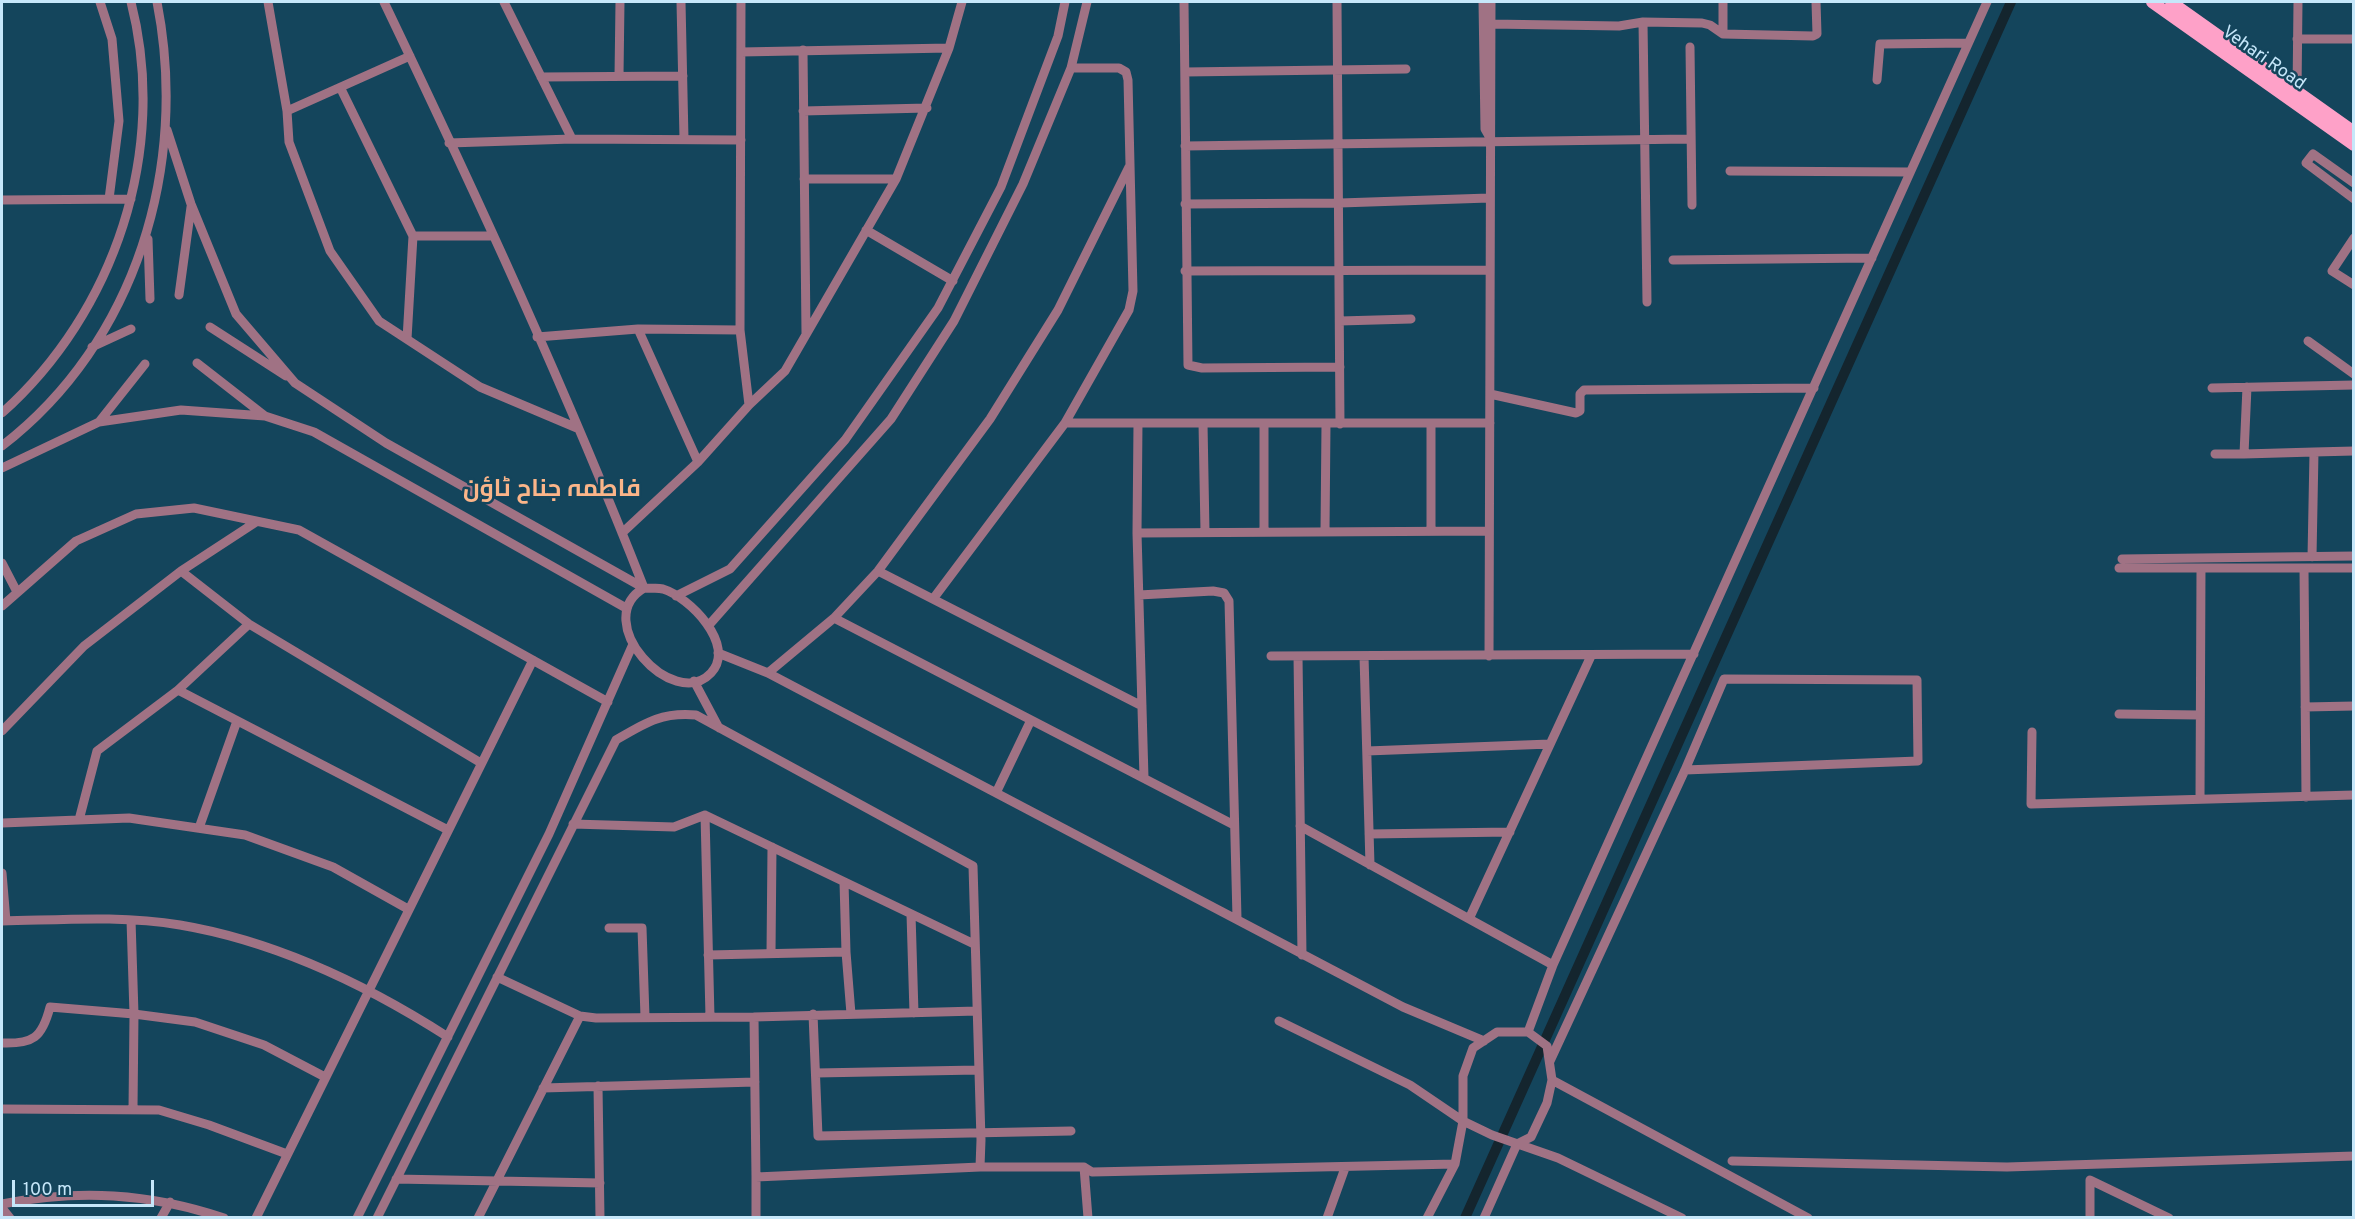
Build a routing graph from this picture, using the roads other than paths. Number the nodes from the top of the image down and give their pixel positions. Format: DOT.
graph roads {
  1 [pos="100,2"];
  2 [pos="131,2"];
  3 [pos="157,2"];
  4 [pos="268,2"];
  5 [pos="384,2"];
  6 [pos="504,2"];
  7 [pos="620,2"];
  8 [pos="681,2"];
  9 [pos="741,2"];
  10 [pos="962,2"];
  11 [pos="1065,2"];
  12 [pos="1087,2"];
  13 [pos="1184,2"];
  14 [pos="1337,2"];
  15 [pos="1483,2"];
  16 [pos="1491,2"];
  17 [pos="1723,2"];
  18 [pos="1816,2"];
  19 [pos="1987,2"];
  20 [pos="2152,2"];
  21 [pos="2171,2"];
  22 [pos="2298,2"];
  23 [pos="1644,22"];
  24 [pos="1491,24"];
  25 [pos="1722,34"];
  26 [pos="2297,39"];
  27 [pos="2354,39"];
  28 [pos="1968,43"];
  29 [pos="1689,47"];
  30 [pos="949,48"];
  31 [pos="803,50"];
  32 [pos="741,52"];
  33 [pos="410,56"];
  34 [pos="1071,68"];
  35 [pos="1338,69"];
  36 [pos="1406,69"];
  37 [pos="1185,72"];
  38 [pos="620,76"];
  39 [pos="683,76"];
  40 [pos="541,77"];
  41 [pos="1877,80"];
  42 [pos="341,88"];
  43 [pos="2297,92"];
  44 [pos="927,108"];
  45 [pos="287,111"];
  46 [pos="803,111"];
  47 [pos="167,130"];
  48 [pos="2354,132"];
  49 [pos="572,139"];
  50 [pos="684,139"];
  51 [pos="1489,139"];
  52 [pos="1644,139"];
  53 [pos="1689,139"];
  54 [pos="741,140"];
  55 [pos="449,143"];
  56 [pos="1339,144"];
  57 [pos="2354,145"];
  58 [pos="1185,146"];
  59 [pos="1131,164"];
  60 [pos="1730,171"];
  61 [pos="1910,172"];
  62 [pos="804,179"];
  63 [pos="896,179"];
  64 [pos="2354,183"];
  65 [pos="1489,198"];
  66 [pos="109,199"];
  67 [pos="131,199"];
  68 [pos="2354,199"];
  69 [pos="2,200"];
  70 [pos="1340,203"];
  71 [pos="191,204"];
  72 [pos="1185,204"];
  73 [pos="1692,205"];
  74 [pos="866,230"];
  75 [pos="148,231"];
  76 [pos="413,236"];
  77 [pos="492,236"];
  78 [pos="2354,238"];
  79 [pos="1872,258"];
  80 [pos="1672,260"];
  81 [pos="1489,270"];
  82 [pos="1185,271"];
  83 [pos="1340,271"];
  84 [pos="953,281"];
  85 [pos="2354,285"];
  86 [pos="179,295"];
  87 [pos="150,299"];
  88 [pos="1647,302"];
  89 [pos="1411,320"];
  90 [pos="1340,321"];
  91 [pos="210,327"];
  92 [pos="131,329"];
  93 [pos="638,329"];
  94 [pos="740,330"];
  95 [pos="806,335"];
  96 [pos="537,337"];
  97 [pos="407,339"];
  98 [pos="2308,341"];
  99 [pos="92,347"];
  100 [pos="197,363"];
  101 [pos="145,364"];
  102 [pos="1340,367"];
  103 [pos="2354,374"];
  104 [pos="295,383"];
  105 [pos="2354,385"];
  106 [pos="2247,387"];
  107 [pos="1814,388"];
  108 [pos="2212,388"];
  109 [pos="1490,394"];
  110 [pos="749,405"];
  111 [pos="2,413"];
  112 [pos="265,416"];
  113 [pos="99,422"];
  114 [pos="1065,423"];
  115 [pos="1138,423"];
  116 [pos="1203,423"];
  117 [pos="1431,423"];
  118 [pos="1490,423"];
  119 [pos="1263,424"];
  120 [pos="1326,424"];
  121 [pos="1340,424"];
  122 [pos="577,428"];
  123 [pos="2,446"];
  124 [pos="2354,451"];
  125 [pos="2314,452"];
  126 [pos="2215,454"];
  127 [pos="2244,454"];
  128 [pos="698,462"];
  129 [pos="2,468"];
  130 [pos="256,522"];
  131 [pos="1325,531"];
  132 [pos="1431,531"];
  133 [pos="1489,531"];
  134 [pos="622,532"];
  135 [pos="1137,532"];
  136 [pos="1205,532"];
  137 [pos="1264,532"];
  138 [pos="2354,556"];
  139 [pos="2312,557"];
  140 [pos="2,563"];
  141 [pos="2201,568"];
  142 [pos="2304,568"];
  143 [pos="2354,568"];
  144 [pos="181,571"];
  145 [pos="878,571"];
  146 [pos="644,588"];
  147 [pos="16,590"];
  148 [pos="1139,594"];
  149 [pos="676,596"];
  150 [pos="933,599"];
  151 [pos="2,606"];
  152 [pos="626,608"];
  153 [pos="834,618"];
  154 [pos="249,624"];
  155 [pos="708,625"];
  156 [pos="633,645"];
  157 [pos="718,653"];
  158 [pos="1694,654"];
  159 [pos="1271,656"];
  160 [pos="1298,656"];
  161 [pos="1364,656"];
  162 [pos="1489,656"];
  163 [pos="1592,656"];
  164 [pos="533,660"];
  165 [pos="768,673"];
  166 [pos="694,681"];
  167 [pos="178,690"];
  168 [pos="608,702"];
  169 [pos="1142,706"];
  170 [pos="2354,706"];
  171 [pos="2305,707"];
  172 [pos="2119,714"];
  173 [pos="2200,715"];
  174 [pos="1031,720"];
  175 [pos="237,721"];
  176 [pos="720,730"];
  177 [pos="2,731"];
  178 [pos="2032,732"];
  179 [pos="1551,744"];
  180 [pos="1366,751"];
  181 [pos="481,763"];
  182 [pos="1685,770"];
  183 [pos="1144,778"];
  184 [pos="996,794"];
  185 [pos="2354,795"];
  186 [pos="2306,797"];
  187 [pos="2200,799"];
  188 [pos="705,816"];
  189 [pos="79,820"];
  190 [pos="2,823"];
  191 [pos="573,825"];
  192 [pos="1234,825"];
  193 [pos="1300,826"];
  194 [pos="199,828"];
  195 [pos="448,830"];
  196 [pos="1510,832"];
  197 [pos="1369,834"];
  198 [pos="771,847"];
  199 [pos="1370,864"];
  200 [pos="2,873"];
  201 [pos="844,882"];
  202 [pos="408,909"];
  203 [pos="911,914"];
  204 [pos="1237,918"];
  205 [pos="1469,919"];
  206 [pos="131,920"];
  207 [pos="4,921"];
  208 [pos="609,928"];
  209 [pos="974,944"];
  210 [pos="846,951"];
  211 [pos="771,953"];
  212 [pos="708,954"];
  213 [pos="1302,955"];
  214 [pos="1554,965"];
  215 [pos="497,977"];
  216 [pos="367,990"];
  217 [pos="976,1011"];
  218 [pos="914,1013"];
  219 [pos="134,1014"];
  220 [pos="813,1014"];
  221 [pos="851,1014"];
  222 [pos="580,1016"];
  223 [pos="645,1017"];
  224 [pos="710,1017"];
  225 [pos="754,1017"];
  226 [pos="1279,1021"];
  227 [pos="1528,1032"];
  228 [pos="448,1037"];
  229 [pos="1484,1041"];
  230 [pos="2,1043"];
  231 [pos="1550,1061"];
  232 [pos="978,1070"];
  233 [pos="816,1073"];
  234 [pos="325,1077"];
  235 [pos="1552,1080"];
  236 [pos="755,1082"];
  237 [pos="598,1086"];
  238 [pos="543,1088"];
  239 [pos="2,1109"];
  240 [pos="134,1109"];
  241 [pos="1463,1121"];
  242 [pos="1071,1131"];
  243 [pos="981,1133"];
  244 [pos="1517,1144"];
  245 [pos="287,1154"];
  246 [pos="2354,1156"];
  247 [pos="1732,1161"];
  248 [pos="1455,1164"];
  249 [pos="980,1167"];
  250 [pos="1084,1167"];
  251 [pos="1345,1168"];
  252 [pos="756,1177"];
  253 [pos="396,1179"];
  254 [pos="496,1181"];
  255 [pos="600,1183"];
  256 [pos="170,1202"];
  257 [pos="2,1206"];
  258 [pos="10,1218"];
  259 [pos="161,1218"];
  260 [pos="224,1218"];
  261 [pos="256,1218"];
  262 [pos="357,1218"];
  263 [pos="377,1218"];
  264 [pos="478,1218"];
  265 [pos="600,1218"];
  266 [pos="756,1218"];
  267 [pos="1088,1218"];
  268 [pos="1327,1218"];
  269 [pos="1427,1218"];
  270 [pos="1484,1218"];
  271 [pos="1682,1218"];
  272 [pos="1808,1218"];
  273 [pos="2090,1218"];
  274 [pos="2169,1218"];
  1 -- 66 [label="street"];
  2 -- 67 [label="street"];
  3 -- 47 [label="street"];
  4 -- 45 [label="street"];
  5 -- 33 [label="street"];
  6 -- 40 [label="street"];
  7 -- 38 [label="street"];
  8 -- 39 [label="street"];
  9 -- 32 [label="street"];
  10 -- 30 [label="street"];
  11 -- 84 [label="street"];
  12 -- 34 [label="street"];
  13 -- 37 [label="street"];
  14 -- 35 [label="street"];
  15 -- 51 [label="street"];
  16 -- 24 [label="street"];
  17 -- 25 [label="street"];
  18 -- 25 [label="street"];
  19 -- 28 [label="street"];
  20 -- 57 [label="main road, Vehari Road"];
  21 -- 43 [label="main road, Vehari Road"];
  22 -- 26 [label="street"];
  23 -- 24 [label="street"];
  23 -- 25 [label="street"];
  23 -- 52 [label="street"];
  24 -- 51 [label="street"];
  26 -- 27 [label="street"];
  26 -- 43 [label="street"];
  28 -- 41 [label="street"];
  28 -- 61 [label="street"];
  29 -- 53 [label="street"];
  30 -- 31 [label="street"];
  30 -- 44 [label="street"];
  31 -- 32 [label="street"];
  31 -- 46 [label="street"];
  32 -- 54 [label="street"];
  33 -- 42 [label="street"];
  33 -- 55 [label="street"];
  34 -- 59 [label="street"];
  34 -- 155 [label="street"];
  35 -- 36 [label="street"];
  35 -- 37 [label="street"];
  35 -- 56 [label="street"];
  37 -- 58 [label="street"];
  38 -- 39 [label="street"];
  38 -- 40 [label="street"];
  39 -- 50 [label="street"];
  40 -- 49 [label="street"];
  42 -- 45 [label="street"];
  42 -- 76 [label="street"];
  43 -- 48 [label="main road, Vehari Road"];
  44 -- 46 [label="street"];
  44 -- 63 [label="street"];
  45 -- 97 [label="street"];
  46 -- 62 [label="street"];
  47 -- 71 [label="street"];
  47 -- 75 [label="street"];
  49 -- 50 [label="street"];
  49 -- 55 [label="street"];
  50 -- 54 [label="street"];
  51 -- 52 [label="street"];
  51 -- 56 [label="street"];
  51 -- 65 [label="street"];
  52 -- 53 [label="street"];
  52 -- 88 [label="street"];
  53 -- 73 [label="street"];
  54 -- 94 [label="street"];
  55 -- 77 [label="street"];
  56 -- 58 [label="street"];
  56 -- 70 [label="street"];
  58 -- 72 [label="street"];
  59 -- 114 [label="street"];
  59 -- 145 [label="street"];
  60 -- 61 [label="street"];
  61 -- 79 [label="street"];
  62 -- 63 [label="street"];
  62 -- 95 [label="street"];
  63 -- 74 [label="street"];
  64 -- 68 [label="street"];
  65 -- 70 [label="street"];
  65 -- 81 [label="street"];
  66 -- 67 [label="street"];
  66 -- 69 [label="street"];
  67 -- 111 [label="street"];
  70 -- 72 [label="street"];
  70 -- 83 [label="street"];
  71 -- 86 [label="street"];
  71 -- 104 [label="street"];
  72 -- 82 [label="street"];
  74 -- 84 [label="street"];
  74 -- 95 [label="street"];
  75 -- 87 [label="street"];
  75 -- 99 [label="street"];
  76 -- 77 [label="street"];
  76 -- 97 [label="street"];
  77 -- 96 [label="street"];
  78 -- 85 [label="street"];
  79 -- 80 [label="street"];
  79 -- 107 [label="street"];
  81 -- 83 [label="street"];
  81 -- 109 [label="street"];
  82 -- 83 [label="street"];
  82 -- 102 [label="street"];
  83 -- 90 [label="street"];
  84 -- 149 [label="street"];
  89 -- 90 [label="street"];
  90 -- 102 [label="street"];
  91 -- 104 [label="street"];
  92 -- 99 [label="street"];
  93 -- 94 [label="street"];
  93 -- 96 [label="street"];
  93 -- 128 [label="street"];
  94 -- 110 [label="street"];
  95 -- 110 [label="street"];
  96 -- 122 [label="street"];
  97 -- 122 [label="street"];
  98 -- 103 [label="street"];
  99 -- 123 [label="street"];
  100 -- 112 [label="street"];
  101 -- 113 [label="street"];
  102 -- 121 [label="street"];
  104 -- 146 [label="street"];
  105 -- 106 [label="street"];
  106 -- 108 [label="street"];
  106 -- 127 [label="street"];
  107 -- 109 [label="street"];
  107 -- 158 [label="street"];
  109 -- 118 [label="street"];
  110 -- 128 [label="street"];
  112 -- 113 [label="street"];
  112 -- 152 [label="street"];
  113 -- 129 [label="street"];
  114 -- 115 [label="street"];
  114 -- 150 [label="street"];
  115 -- 116 [label="street"];
  115 -- 135 [label="street"];
  116 -- 119 [label="street"];
  116 -- 136 [label="street"];
  117 -- 118 [label="street"];
  117 -- 121 [label="street"];
  117 -- 132 [label="street"];
  118 -- 133 [label="street"];
  119 -- 120 [label="street"];
  119 -- 137 [label="street"];
  120 -- 121 [label="street"];
  120 -- 131 [label="street"];
  122 -- 134 [label="street"];
  124 -- 125 [label="street"];
  125 -- 127 [label="street"];
  125 -- 139 [label="street"];
  126 -- 127 [label="street"];
  128 -- 134 [label="street"];
  130 -- 144 [label="street"];
  130 -- 147 [label="street"];
  130 -- 164 [label="street"];
  131 -- 132 [label="street"];
  131 -- 137 [label="street"];
  132 -- 133 [label="street"];
  133 -- 162 [label="street"];
  134 -- 146 [label="street"];
  135 -- 136 [label="street"];
  135 -- 148 [label="street"];
  136 -- 137 [label="street"];
  138 -- 139 [label="street"];
  139 -- 141 [label="street"];
  140 -- 147 [label="street"];
  141 -- 142 [label="street"];
  141 -- 173 [label="street"];
  142 -- 143 [label="street"];
  142 -- 171 [label="street"];
  144 -- 154 [label="street"];
  144 -- 177 [label="street"];
  145 -- 150 [label="street"];
  145 -- 153 [label="street"];
  146 -- 149 [label="street"];
  146 -- 152 [label="street"];
  147 -- 151 [label="street"];
  148 -- 169 [label="street"];
  148 -- 192 [label="street"];
  149 -- 155 [label="street"];
  150 -- 169 [label="street"];
  152 -- 156 [label="street"];
  153 -- 165 [label="street"];
  153 -- 174 [label="street"];
  154 -- 167 [label="street"];
  154 -- 181 [label="street"];
  155 -- 157 [label="street"];
  156 -- 166 [label="street"];
  156 -- 168 [label="street"];
  157 -- 165 [label="street"];
  157 -- 166 [label="street"];
  158 -- 163 [label="street"];
  158 -- 214 [label="street"];
  159 -- 160 [label="street"];
  160 -- 161 [label="street"];
  160 -- 193 [label="street"];
  161 -- 162 [label="street"];
  161 -- 180 [label="street"];
  162 -- 163 [label="street"];
  163 -- 179 [label="street"];
  164 -- 168 [label="street"];
  164 -- 181 [label="street"];
  165 -- 184 [label="street"];
  166 -- 176 [label="street"];
  167 -- 175 [label="street"];
  167 -- 189 [label="street"];
  168 -- 228 [label="street"];
  169 -- 183 [label="street"];
  170 -- 171 [label="street"];
  171 -- 186 [label="street"];
  172 -- 173 [label="street"];
  173 -- 187 [label="street"];
  174 -- 183 [label="street"];
  174 -- 184 [label="street"];
  175 -- 194 [label="street"];
  175 -- 195 [label="street"];
  176 -- 191 [label="street"];
  176 -- 209 [label="street"];
  178 -- 187 [label="street"];
  179 -- 180 [label="street"];
  179 -- 196 [label="street"];
  180 -- 197 [label="street"];
  181 -- 195 [label="street"];
  182 -- 182 [label="street"];
  182 -- 231 [label="street"];
  183 -- 192 [label="street"];
  184 -- 204 [label="street"];
  185 -- 186 [label="street"];
  186 -- 187 [label="street"];
  188 -- 191 [label="street"];
  188 -- 198 [label="street"];
  188 -- 212 [label="street"];
  189 -- 190 [label="street"];
  189 -- 194 [label="street"];
  191 -- 215 [label="street"];
  192 -- 204 [label="street"];
  193 -- 199 [label="street"];
  193 -- 213 [label="street"];
  194 -- 202 [label="street"];
  195 -- 202 [label="street"];
  196 -- 197 [label="street"];
  196 -- 205 [label="street"];
  197 -- 199 [label="street"];
  198 -- 201 [label="street"];
  198 -- 211 [label="street"];
  199 -- 205 [label="street"];
  200 -- 207 [label="street"];
  201 -- 203 [label="street"];
  201 -- 210 [label="street"];
  202 -- 216 [label="street"];
  203 -- 209 [label="street"];
  203 -- 218 [label="street"];
  204 -- 213 [label="street"];
  205 -- 214 [label="street"];
  206 -- 207 [label="street"];
  206 -- 216 [label="street"];
  206 -- 219 [label="street"];
  208 -- 223 [label="street"];
  209 -- 217 [label="street"];
  210 -- 211 [label="street"];
  210 -- 221 [label="street"];
  211 -- 212 [label="street"];
  212 -- 224 [label="street"];
  213 -- 229 [label="street"];
  214 -- 227 [label="street"];
  215 -- 222 [label="street"];
  215 -- 253 [label="street"];
  216 -- 228 [label="street"];
  216 -- 234 [label="street"];
  217 -- 218 [label="street"];
  217 -- 232 [label="street"];
  218 -- 221 [label="street"];
  219 -- 230 [label="street"];
  219 -- 234 [label="street"];
  219 -- 240 [label="street"];
  220 -- 221 [label="street"];
  220 -- 225 [label="street"];
  220 -- 233 [label="street"];
  222 -- 223 [label="street"];
  222 -- 238 [label="street"];
  223 -- 224 [label="street"];
  224 -- 225 [label="street"];
  225 -- 236 [label="street"];
  226 -- 241 [label="street"];
  227 -- 229 [label="street"];
  227 -- 231 [label="street"];
  228 -- 262 [label="street"];
  229 -- 241 [label="street"];
  231 -- 235 [label="street"];
  232 -- 233 [label="street"];
  232 -- 243 [label="street"];
  233 -- 243 [label="street"];
  234 -- 245 [label="street"];
  235 -- 244 [label="street"];
  235 -- 272 [label="street"];
  236 -- 237 [label="street"];
  236 -- 252 [label="street"];
  237 -- 238 [label="street"];
  237 -- 255 [label="street"];
  238 -- 254 [label="street"];
  239 -- 240 [label="street"];
  240 -- 245 [label="street"];
  241 -- 244 [label="street"];
  241 -- 248 [label="street"];
  242 -- 243 [label="street"];
  243 -- 249 [label="street"];
  244 -- 270 [label="street"];
  244 -- 271 [label="street"];
  245 -- 261 [label="street"];
  246 -- 247 [label="street"];
  248 -- 251 [label="street"];
  248 -- 269 [label="street"];
  249 -- 250 [label="street"];
  249 -- 252 [label="street"];
  250 -- 251 [label="street"];
  250 -- 267 [label="street"];
  251 -- 268 [label="street"];
  252 -- 266 [label="street"];
  253 -- 254 [label="street"];
  253 -- 263 [label="street"];
  254 -- 255 [label="street"];
  254 -- 264 [label="street"];
  255 -- 265 [label="street"];
  256 -- 257 [label="street"];
  256 -- 259 [label="street"];
  256 -- 260 [label="street"];
  257 -- 258 [label="street"];
  273 -- 274 [label="street"];
}
